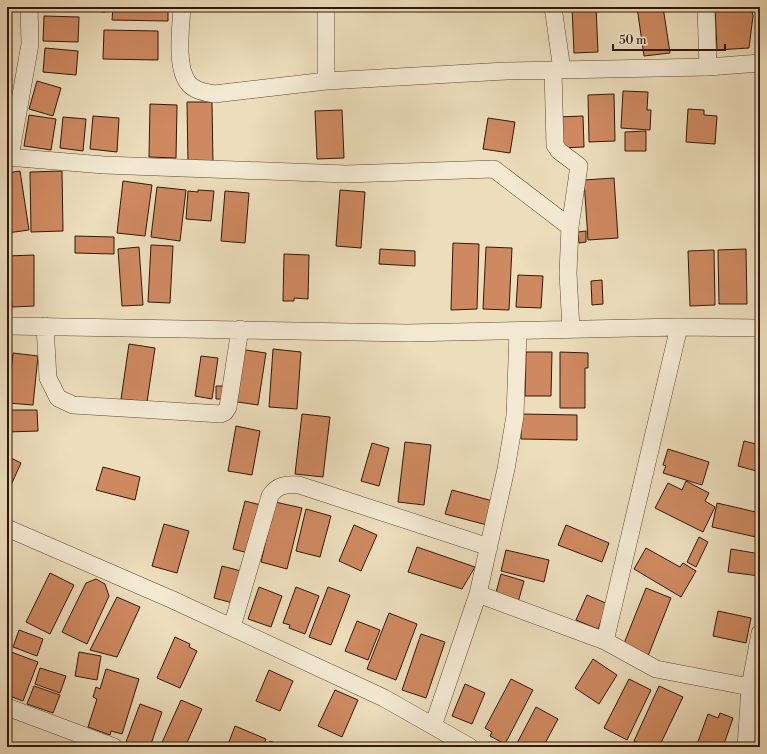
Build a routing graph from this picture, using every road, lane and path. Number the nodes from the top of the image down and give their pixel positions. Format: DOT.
graph roads {
  1 [pos="29,7"];
  2 [pos="182,7"];
  3 [pos="326,7"];
  4 [pos="553,7"];
  5 [pos="706,7"];
  6 [pos="760,64"];
  7 [pos="708,67"];
  8 [pos="557,70"];
  9 [pos="326,81"];
  10 [pos="8,157"];
  11 [pos="570,227"];
  12 [pos="7,326"];
  13 [pos="45,326"];
  14 [pos="679,327"];
  15 [pos="760,328"];
  16 [pos="240,330"];
  17 [pos="571,330"];
  18 [pos="518,331"];
  19 [pos="7,528"];
  20 [pos="489,547"];
  21 [pos="478,594"];
  22 [pos="232,627"];
  23 [pos="760,633"];
  24 [pos="605,641"];
  25 [pos="750,687"];
  26 [pos="7,707"];
  27 [pos="434,726"];
  28 [pos="114,747"];
  29 [pos="470,747"];
  30 [pos="746,747"];
  1 -- 10 [label="street"];
  2 -- 9 [label="street"];
  3 -- 9 [label="street"];
  4 -- 8 [label="street"];
  5 -- 7 [label="street"];
  6 -- 7 [label="street"];
  7 -- 8 [label="street"];
  8 -- 9 [label="street"];
  8 -- 11 [label="street"];
  10 -- 11 [label="street"];
  11 -- 17 [label="street"];
  12 -- 13 [label="street"];
  13 -- 16 [label="street"];
  13 -- 16 [label="street"];
  14 -- 15 [label="street"];
  14 -- 17 [label="street"];
  14 -- 24 [label="street"];
  16 -- 18 [label="street"];
  17 -- 18 [label="street"];
  18 -- 20 [label="street"];
  19 -- 22 [label="street"];
  20 -- 21 [label="street"];
  20 -- 22 [label="street"];
  21 -- 24 [label="street"];
  21 -- 27 [label="street"];
  22 -- 27 [label="street"];
  23 -- 25 [label="street"];
  24 -- 25 [label="street"];
  25 -- 30 [label="street"];
  26 -- 28 [label="street"];
  27 -- 29 [label="street"];
}
